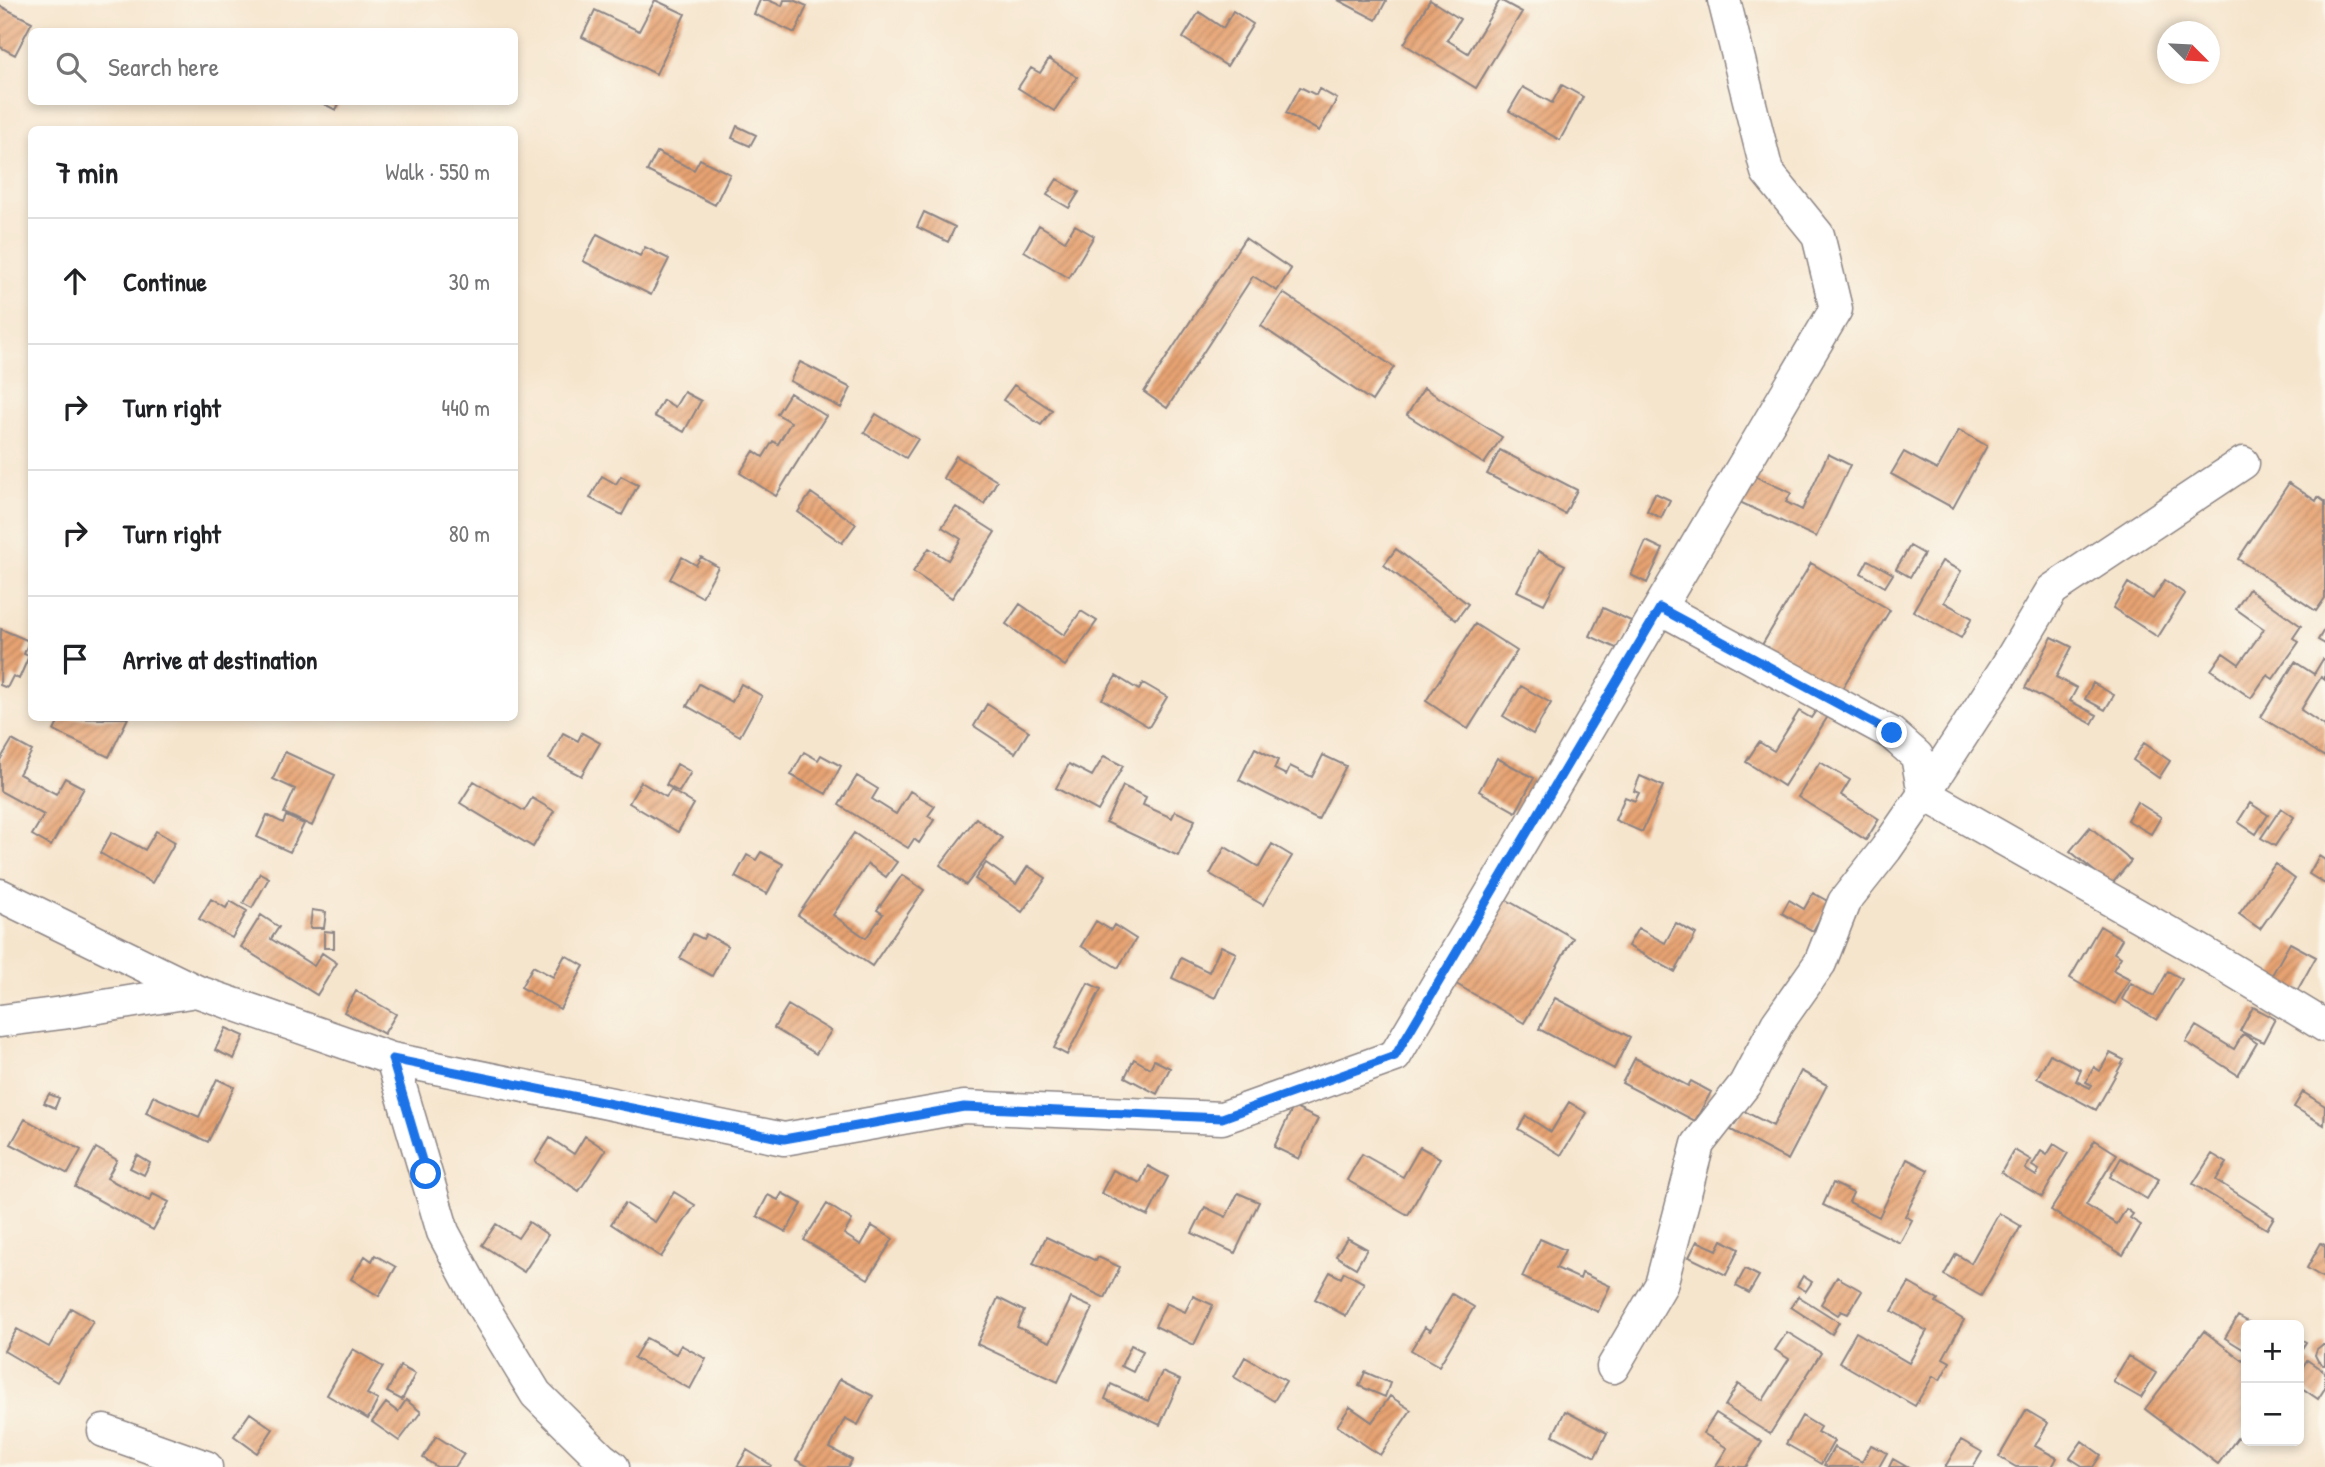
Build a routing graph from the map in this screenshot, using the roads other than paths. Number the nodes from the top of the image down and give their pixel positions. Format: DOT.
graph roads {
  1 [pos="1724,0"];
  2 [pos="2243,463"];
  3 [pos="1660,608"];
  4 [pos="1924,794"];
  5 [pos="0,895"];
  6 [pos="196,991"];
  7 [pos="0,1021"];
  8 [pos="2325,1026"];
  9 [pos="392,1059"];
  10 [pos="1613,1367"];
  11 [pos="104,1431"];
  12 [pos="206,1467"];
  13 [pos="613,1467"];
  1 -- 3 [label="street"];
  2 -- 4 [label="street"];
  3 -- 4 [label="street"];
  3 -- 9 [label="street"];
  4 -- 8 [label="street"];
  4 -- 10 [label="street"];
  5 -- 6 [label="street"];
  6 -- 7 [label="street"];
  6 -- 9 [label="street"];
  9 -- 13 [label="street"];
  11 -- 12 [label="street"];
}
